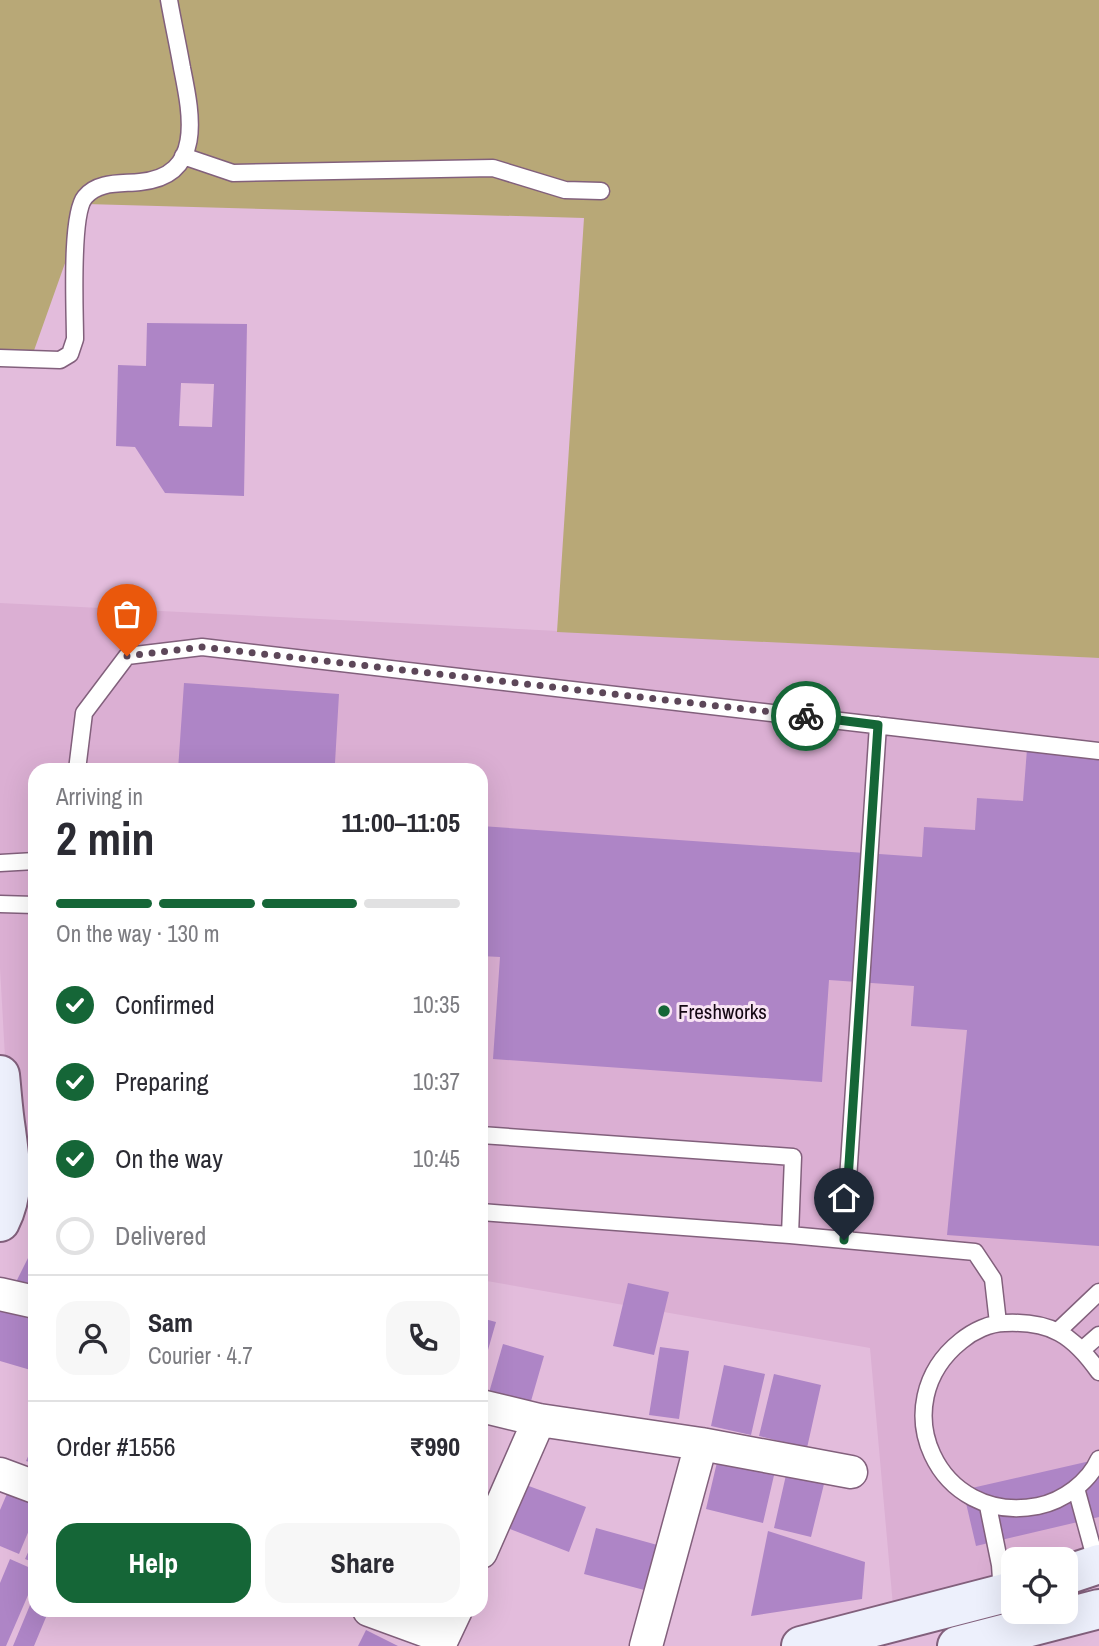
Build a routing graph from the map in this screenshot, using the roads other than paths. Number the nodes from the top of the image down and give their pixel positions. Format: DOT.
graph roads {
  1 [pos="169,0"];
  2 [pos="183,156"];
  3 [pos="601,191"];
  4 [pos="0,358"];
  5 [pos="878,725"];
  6 [pos="1099,751"];
  7 [pos="77,763"];
  8 [pos="28,861"];
  9 [pos="0,863"];
  10 [pos="0,904"];
  11 [pos="28,905"];
  12 [pos="0,1075"];
  13 [pos="3,1128"];
  14 [pos="488,1135"];
  15 [pos="488,1213"];
  16 [pos="0,1222"];
  17 [pos="790,1235"];
  18 [pos="844,1240"];
  19 [pos="1099,1292"];
  20 [pos="0,1294"];
  21 [pos="28,1300"];
  22 [pos="998,1323"];
  23 [pos="1058,1331"];
  24 [pos="1099,1335"];
  25 [pos="1083,1349"];
  26 [pos="1099,1372"];
  27 [pos="488,1408"];
  28 [pos="539,1420"];
  29 [pos="701,1444"];
  30 [pos="1099,1459"];
  31 [pos="851,1472"];
  32 [pos="0,1474"];
  33 [pos="28,1484"];
  34 [pos="1076,1488"];
  35 [pos="988,1506"];
  36 [pos="488,1536"];
  37 [pos="1087,1568"];
  38 [pos="1001,1571"];
  39 [pos="1078,1609"];
  40 [pos="1099,1609"];
  41 [pos="1001,1610"];
  42 [pos="1001,1613"];
  43 [pos="395,1617"];
  44 [pos="446,1631"];
  45 [pos="646,1646"];
  46 [pos="801,1646"];
  47 [pos="957,1646"];
  1 -- 2 [label="lane"];
  2 -- 3 [label="lane"];
  2 -- 4 [label="lane"];
  5 -- 6 [label="lane"];
  5 -- 7 [label="lane"];
  5 -- 18 [label="lane"];
  8 -- 9 [label="lane"];
  10 -- 11 [label="lane"];
  12 -- 13 [label="main road"];
  13 -- 16 [label="main road"];
  14 -- 17 [label="lane"];
  15 -- 17 [label="lane"];
  17 -- 18 [label="lane"];
  18 -- 22 [label="lane"];
  19 -- 23 [label="lane"];
  20 -- 21 [label="street"];
  22 -- 23 [label="lane"];
  22 -- 35 [label="lane"];
  23 -- 25 [label="lane"];
  24 -- 25 [label="lane"];
  25 -- 26 [label="lane"];
  27 -- 28 [label="street"];
  28 -- 29 [label="street"];
  28 -- 36 [label="street"];
  29 -- 31 [label="street"];
  29 -- 45 [label="street"];
  30 -- 34 [label="lane"];
  32 -- 33 [label="street"];
  34 -- 35 [label="lane"];
  34 -- 37 [label="lane"];
  35 -- 38 [label="lane"];
  39 -- 40 [label="main road"];
  41 -- 46 [label="main road"];
  42 -- 47 [label="main road"];
  43 -- 44 [label="street"];
}
